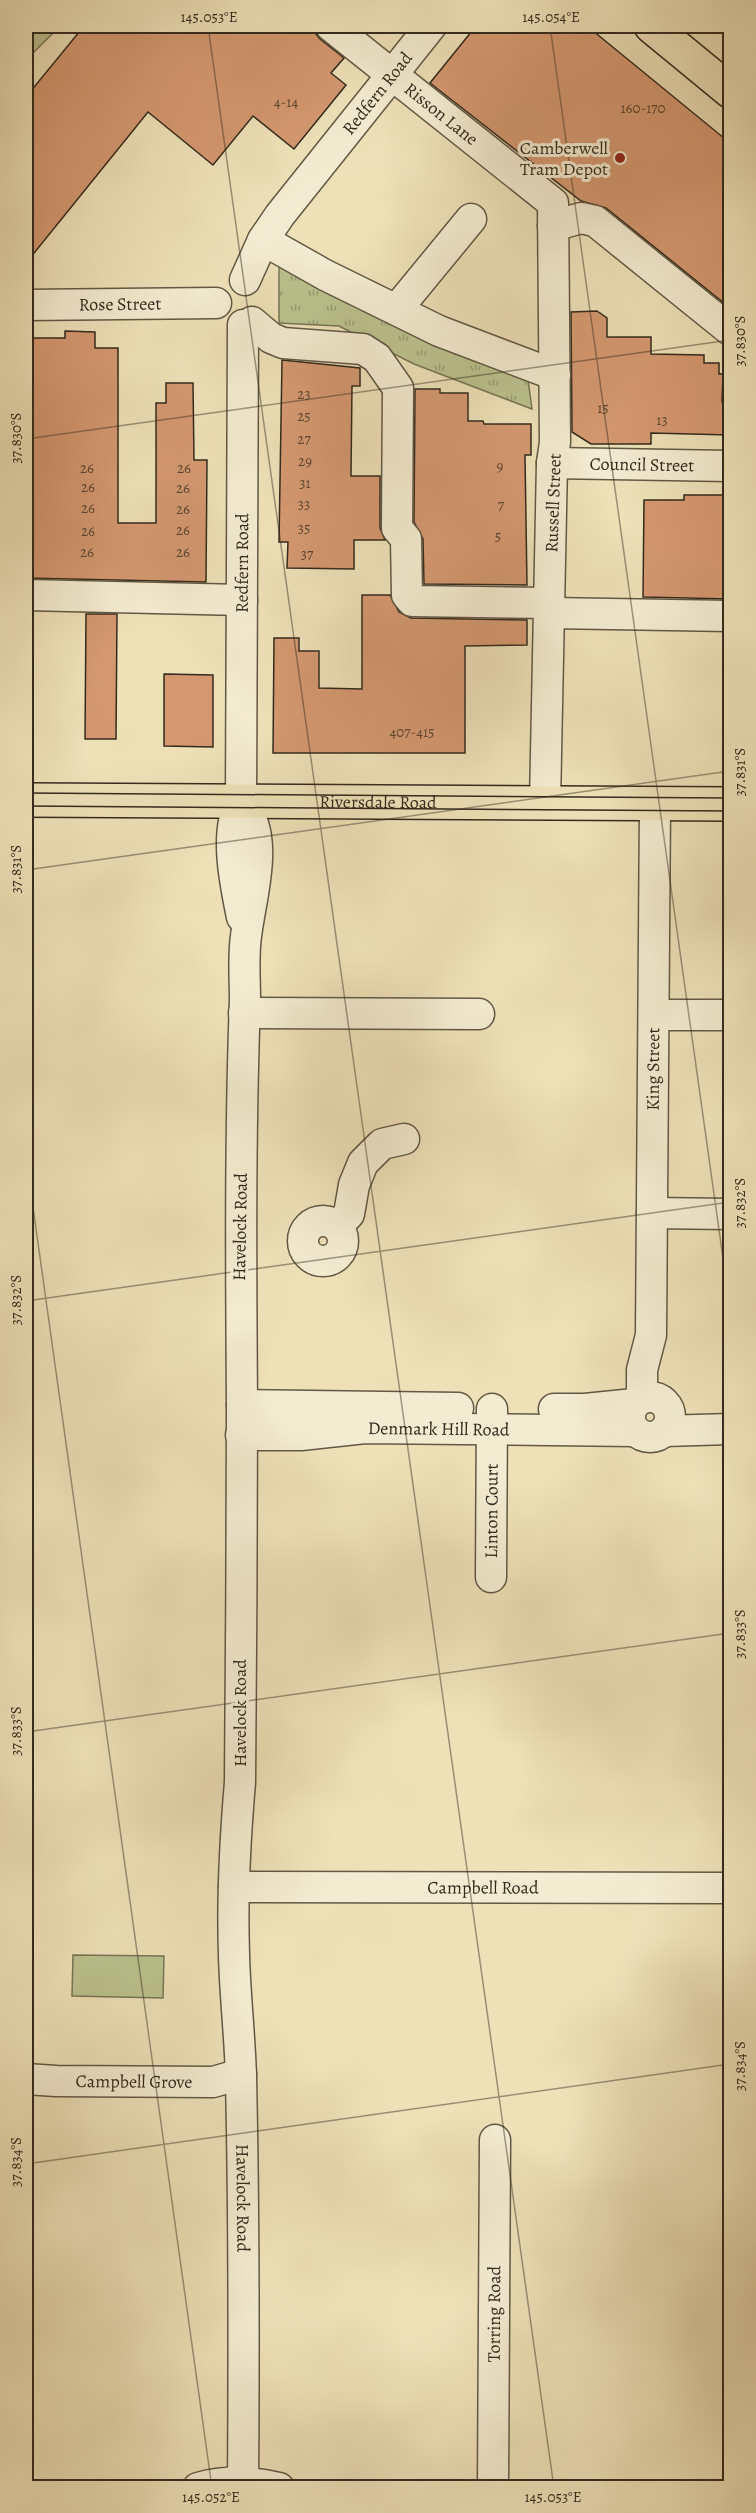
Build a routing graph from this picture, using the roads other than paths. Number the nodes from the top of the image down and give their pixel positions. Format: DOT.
graph roads {
  1 [pos="331,26"];
  2 [pos="431,26"];
  3 [pos="651,26"];
  4 [pos="391,75"];
  5 [pos="730,91"];
  6 [pos="553,215"];
  7 [pos="471,219"];
  8 [pos="263,240"];
  9 [pos="245,280"];
  10 [pos="216,303"];
  11 [pos="26,305"];
  12 [pos="397,309"];
  13 [pos="247,323"];
  14 [pos="730,330"];
  15 [pos="555,375"];
  16 [pos="552,464"];
  17 [pos="730,466"];
  18 [pos="26,595"];
  19 [pos="242,600"];
  20 [pos="550,608"];
  21 [pos="730,616"];
  22 [pos="26,800"];
  23 [pos="241,801"];
  24 [pos="545,803"];
  25 [pos="655,804"];
  26 [pos="730,804"];
  27 [pos="244,1013"];
  28 [pos="478,1014"];
  29 [pos="654,1015"];
  30 [pos="730,1015"];
  31 [pos="404,1139"];
  32 [pos="652,1213"];
  33 [pos="730,1214"];
  34 [pos="338,1227"];
  35 [pos="242,1405"];
  36 [pos="730,1410"];
  37 [pos="650,1411"];
  38 [pos="492,1419"];
  39 [pos="730,1429"];
  40 [pos="241,1435"];
  41 [pos="491,1577"];
  42 [pos="234,1887"];
  43 [pos="730,1888"];
  44 [pos="241,2074"];
  45 [pos="26,2079"];
  46 [pos="495,2140"];
  47 [pos="243,2485"];
  48 [pos="198,2487"];
  49 [pos="279,2487"];
  50 [pos="493,2487"];
  1 -- 4 [label="street, Risson Lane"];
  2 -- 4 [label="street, Redfern Road"];
  3 -- 5 [label="main road"];
  4 -- 6 [label="street, Risson Lane"];
  4 -- 8 [label="street, Redfern Road"];
  6 -- 14 [label="street"];
  6 -- 15 [label="street, Russell Street"];
  7 -- 12 [label="street"];
  8 -- 9 [label="street, Redfern Road"];
  8 -- 12 [label="street"];
  9 -- 10 [label="street"];
  9 -- 13 [label="street"];
  10 -- 11 [label="street, Rose Street"];
  10 -- 13 [label="street"];
  12 -- 15 [label="street"];
  13 -- 19 [label="street, Redfern Road"];
  13 -- 20 [label="street"];
  15 -- 16 [label="street, Russell Street"];
  16 -- 17 [label="street, Council Street"];
  16 -- 20 [label="street, Russell Street"];
  18 -- 19 [label="street"];
  19 -- 23 [label="street, Redfern Road"];
  20 -- 21 [label="street"];
  20 -- 24 [label="street, Russell Street"];
  22 -- 23 [label="main road, Riversdale Road"];
  23 -- 24 [label="main road, Riversdale Road"];
  23 -- 27 [label="street, Havelock Road"];
  24 -- 25 [label="main road, Riversdale Road"];
  25 -- 26 [label="main road, Riversdale Road"];
  25 -- 29 [label="street, King Street"];
  27 -- 28 [label="street"];
  27 -- 35 [label="street, Havelock Road"];
  29 -- 30 [label="street"];
  29 -- 32 [label="street, King Street"];
  31 -- 34 [label="street"];
  32 -- 33 [label="street"];
  32 -- 37 [label="street, King Street"];
  35 -- 38 [label="street, Denmark Hill Road"];
  35 -- 40 [label="street, Havelock Road"];
  36 -- 37 [label="street, Denmark Hill Road"];
  37 -- 38 [label="street, Denmark Hill Road"];
  37 -- 39 [label="street, Denmark Hill Road"];
  38 -- 40 [label="street, Denmark Hill Road"];
  38 -- 41 [label="street, Linton Court"];
  40 -- 42 [label="street, Havelock Road"];
  42 -- 43 [label="street, Campbell Road"];
  42 -- 44 [label="street, Havelock Road"];
  44 -- 45 [label="street, Campbell Grove"];
  44 -- 47 [label="street, Havelock Road"];
  46 -- 50 [label="street, Torring Road"];
  47 -- 48 [label="street"];
  47 -- 49 [label="street"];
}
